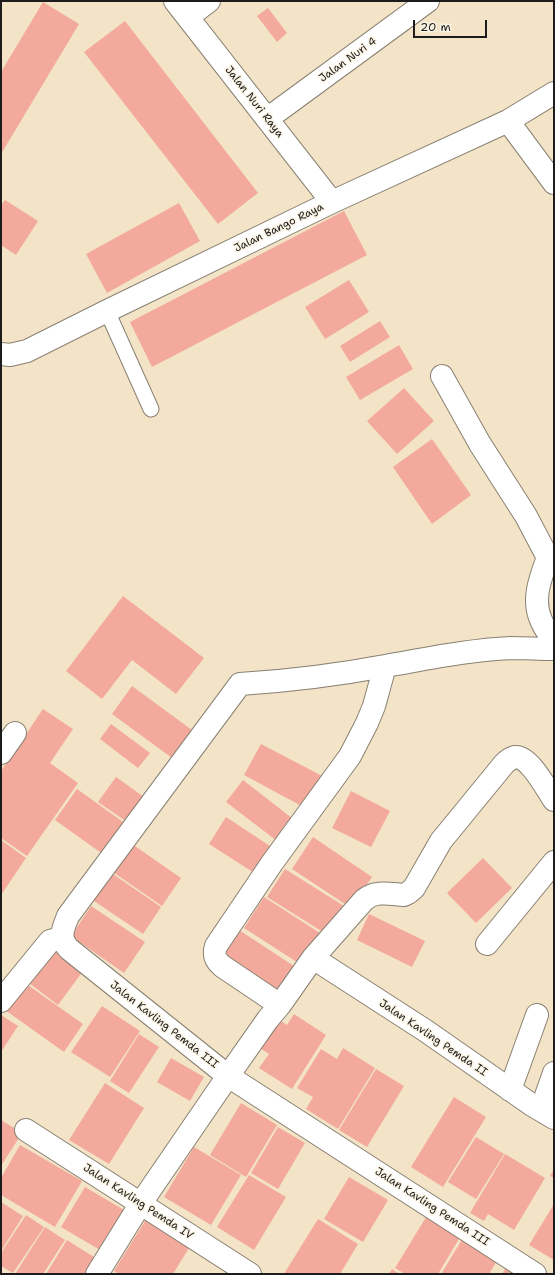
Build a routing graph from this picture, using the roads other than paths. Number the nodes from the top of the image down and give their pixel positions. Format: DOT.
graph roads {
  1 [pos="209,1"];
  2 [pos="428,1"];
  3 [pos="182,9"];
  4 [pos="554,93"];
  5 [pos="267,119"];
  6 [pos="508,121"];
  7 [pos="554,184"];
  8 [pos="332,202"];
  9 [pos="107,311"];
  10 [pos="1,354"];
  11 [pos="442,376"];
  12 [pos="151,409"];
  13 [pos="554,642"];
  14 [pos="554,649"];
  15 [pos="385,666"];
  16 [pos="15,733"];
  17 [pos="1,753"];
  18 [pos="554,800"];
  19 [pos="554,862"];
  20 [pos="62,938"];
  21 [pos="487,944"];
  22 [pos="312,958"];
  23 [pos="1,1001"];
  24 [pos="280,1005"];
  25 [pos="537,1015"];
  26 [pos="554,1073"];
  27 [pos="228,1076"];
  28 [pos="510,1090"];
  29 [pos="548,1114"];
  30 [pos="26,1130"];
  31 [pos="141,1204"];
  32 [pos="96,1274"];
  33 [pos="250,1274"];
  34 [pos="535,1274"];
  1 -- 3 [label="street"];
  2 -- 5 [label="street, Jalan Nuri 4"];
  3 -- 5 [label="street, Jalan Nuri Raya"];
  4 -- 6 [label="street, Jalan Bango Raya"];
  5 -- 8 [label="street, Jalan Nuri Raya"];
  6 -- 7 [label="street"];
  6 -- 8 [label="street, Jalan Bango Raya"];
  8 -- 9 [label="street, Jalan Bango Raya"];
  9 -- 10 [label="street, Jalan Bango Raya"];
  9 -- 12 [label="lane"];
  11 -- 13 [label="street"];
  14 -- 15 [label="street"];
  15 -- 20 [label="street"];
  15 -- 24 [label="street"];
  16 -- 17 [label="street"];
  18 -- 22 [label="street"];
  19 -- 21 [label="street"];
  20 -- 23 [label="street"];
  20 -- 27 [label="street, Jalan Kavling Pemda III"];
  22 -- 24 [label="street"];
  22 -- 28 [label="street, Jalan Kavling Pemda II"];
  24 -- 27 [label="street"];
  25 -- 28 [label="street"];
  26 -- 29 [label="street"];
  27 -- 31 [label="street"];
  27 -- 34 [label="street, Jalan Kavling Pemda III"];
  28 -- 29 [label="street, Jalan Kavling Pemda II"];
  30 -- 31 [label="street, Jalan Kavling Pemda IV"];
  31 -- 32 [label="street"];
  31 -- 33 [label="street, Jalan Kavling Pemda IV"];
}
